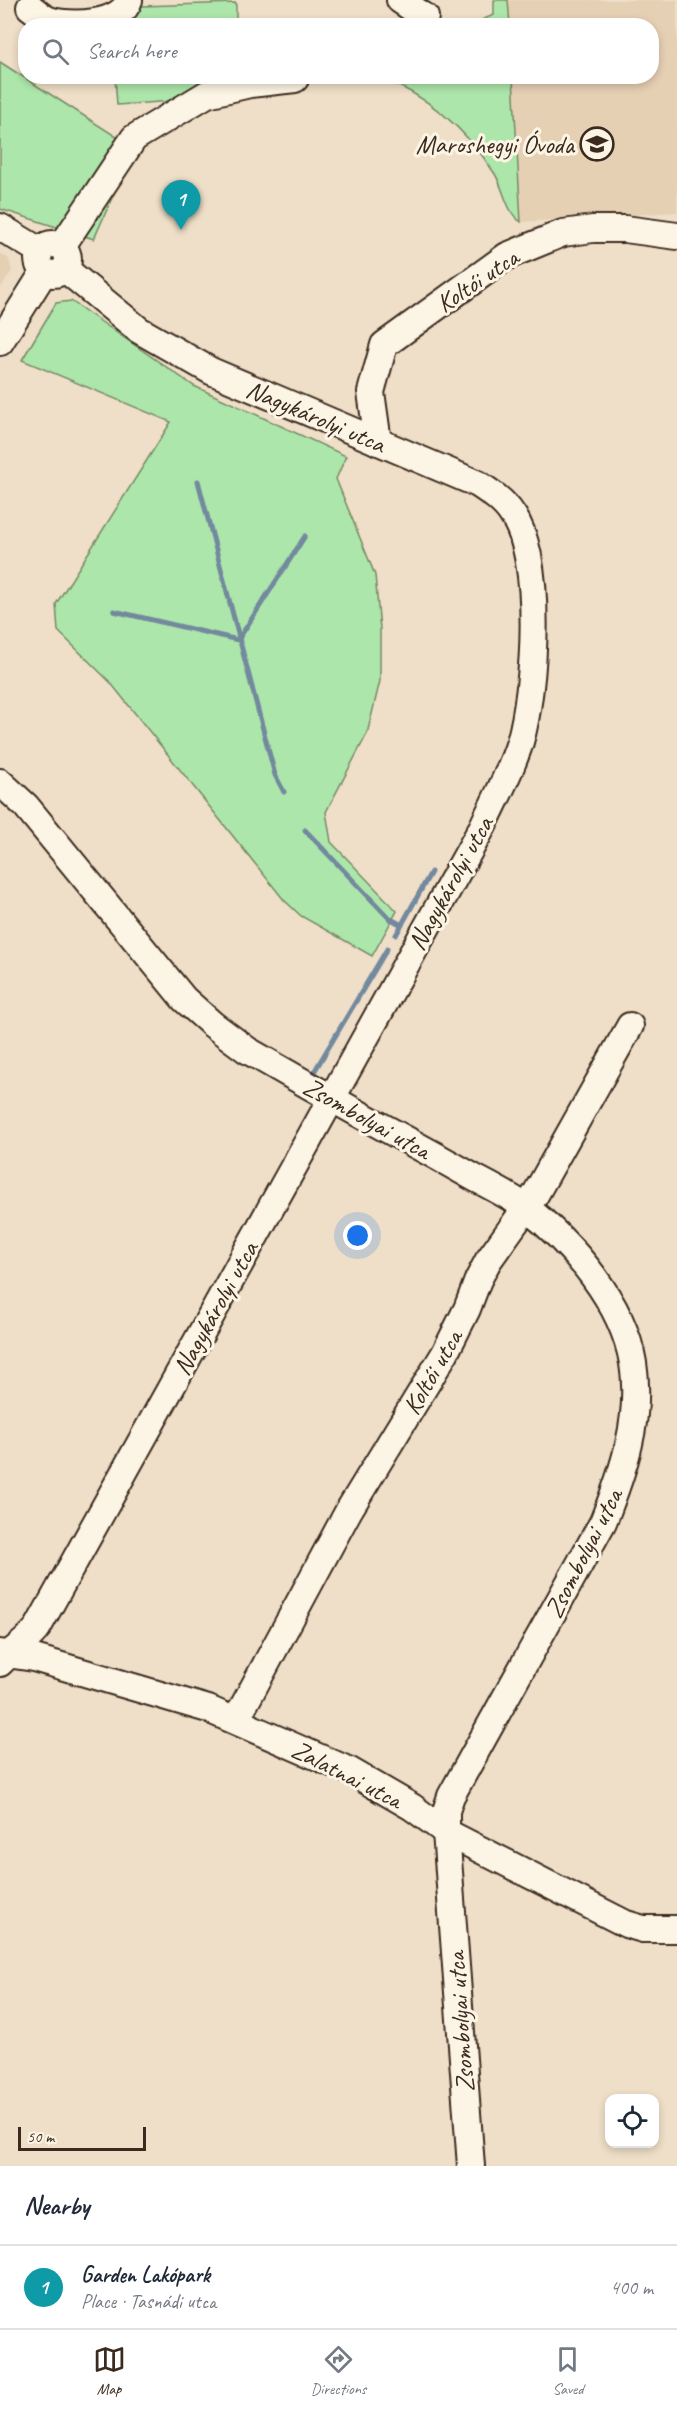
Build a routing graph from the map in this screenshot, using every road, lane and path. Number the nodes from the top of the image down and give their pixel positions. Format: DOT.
graph roads {
  1 [pos="129,0"];
  2 [pos="400,0"];
  3 [pos="30,7"];
  4 [pos="425,17"];
  5 [pos="44,18"];
  6 [pos="109,18"];
  7 [pos="250,84"];
  8 [pos="0,227"];
  9 [pos="677,236"];
  10 [pos="53,260"];
  11 [pos="0,342"];
  12 [pos="378,442"];
  13 [pos="4,795"];
  14 [pos="630,1026"];
  15 [pos="330,1098"];
  16 [pos="525,1207"];
  17 [pos="3,1657"];
  18 [pos="236,1720"];
  19 [pos="446,1832"];
  20 [pos="677,1929"];
  21 [pos="471,2166"];
  1 -- 6 [label="street"];
  2 -- 4 [label="street"];
  3 -- 5 [label="street"];
  7 -- 10 [label="street"];
  8 -- 10 [label="street, Nagykárolyi utca"];
  9 -- 12 [label="street, Koltói utca"];
  10 -- 11 [label="street"];
  10 -- 12 [label="street, Nagykárolyi utca"];
  12 -- 15 [label="street, Nagykárolyi utca"];
  13 -- 15 [label="street, Zsombolyai utca"];
  14 -- 16 [label="street, Koltói utca"];
  15 -- 16 [label="street, Zsombolyai utca"];
  15 -- 17 [label="street, Nagykárolyi utca"];
  16 -- 18 [label="street, Koltói utca"];
  16 -- 19 [label="street, Zsombolyai utca"];
  17 -- 18 [label="street, Zalatnai utca"];
  18 -- 19 [label="street, Zalatnai utca"];
  19 -- 20 [label="street, Zalatnai utca"];
  19 -- 21 [label="street, Zsombolyai utca"];
}
